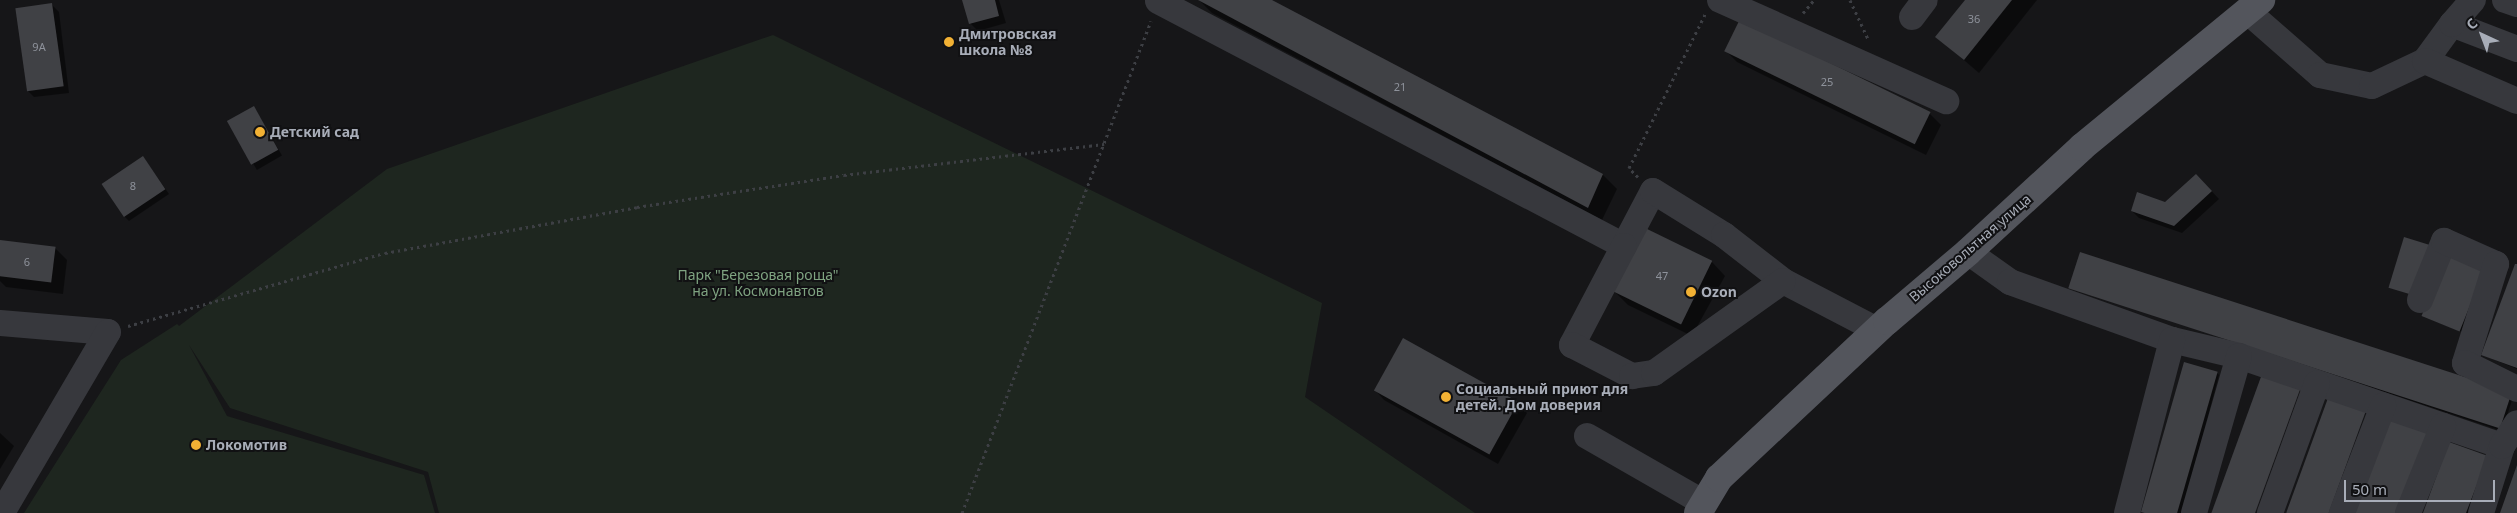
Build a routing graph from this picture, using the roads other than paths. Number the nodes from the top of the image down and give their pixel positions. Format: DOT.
graph roads {
  1 [pos="2473,0"];
  2 [pos="2505,0"];
  3 [pos="1714,4"];
  4 [pos="2517,4"];
  5 [pos="1157,6"];
  6 [pos="2254,6"];
  7 [pos="2452,24"];
  8 [pos="2517,49"];
  9 [pos="2425,61"];
  10 [pos="1946,101"];
  11 [pos="2517,101"];
  12 [pos="1624,246"];
  13 [pos="1968,252"];
  14 [pos="1784,281"];
  15 [pos="2420,300"];
  16 [pos="0,323"];
  17 [pos="1877,330"];
  18 [pos="2172,340"];
  19 [pos="2239,356"];
  20 [pos="2318,383"];
  21 [pos="2517,389"];
  22 [pos="2383,406"];
  23 [pos="2517,424"];
  24 [pos="2443,426"];
  25 [pos="1587,436"];
  26 [pos="2502,446"];
  27 [pos="1701,508"];
  28 [pos="2,513"];
  29 [pos="2127,513"];
  30 [pos="2194,513"];
  31 [pos="2270,513"];
  32 [pos="2342,513"];
  33 [pos="2408,513"];
  34 [pos="2481,513"];
  1 -- 7 [label="lane"];
  2 -- 4 [label="lane"];
  3 -- 10 [label="lane"];
  5 -- 12 [label="lane"];
  6 -- 9 [label="lane"];
  6 -- 13 [label="main road, Высоковольтная улица"];
  7 -- 8 [label="lane"];
  7 -- 9 [label="lane"];
  9 -- 11 [label="lane"];
  12 -- 14 [label="lane"];
  12 -- 14 [label="lane"];
  13 -- 17 [label="main road, Высоковольтная улица"];
  13 -- 18 [label="lane"];
  14 -- 17 [label="lane"];
  15 -- 21 [label="lane"];
  16 -- 28 [label="lane"];
  17 -- 27 [label="main road, Высоковольтная улица"];
  18 -- 19 [label="lane"];
  18 -- 29 [label="lane"];
  19 -- 20 [label="lane"];
  19 -- 30 [label="lane"];
  20 -- 22 [label="lane"];
  20 -- 31 [label="lane"];
  22 -- 24 [label="lane"];
  22 -- 32 [label="lane"];
  23 -- 26 [label="lane"];
  24 -- 26 [label="lane"];
  24 -- 33 [label="lane"];
  25 -- 27 [label="lane"];
  26 -- 34 [label="lane"];
}
